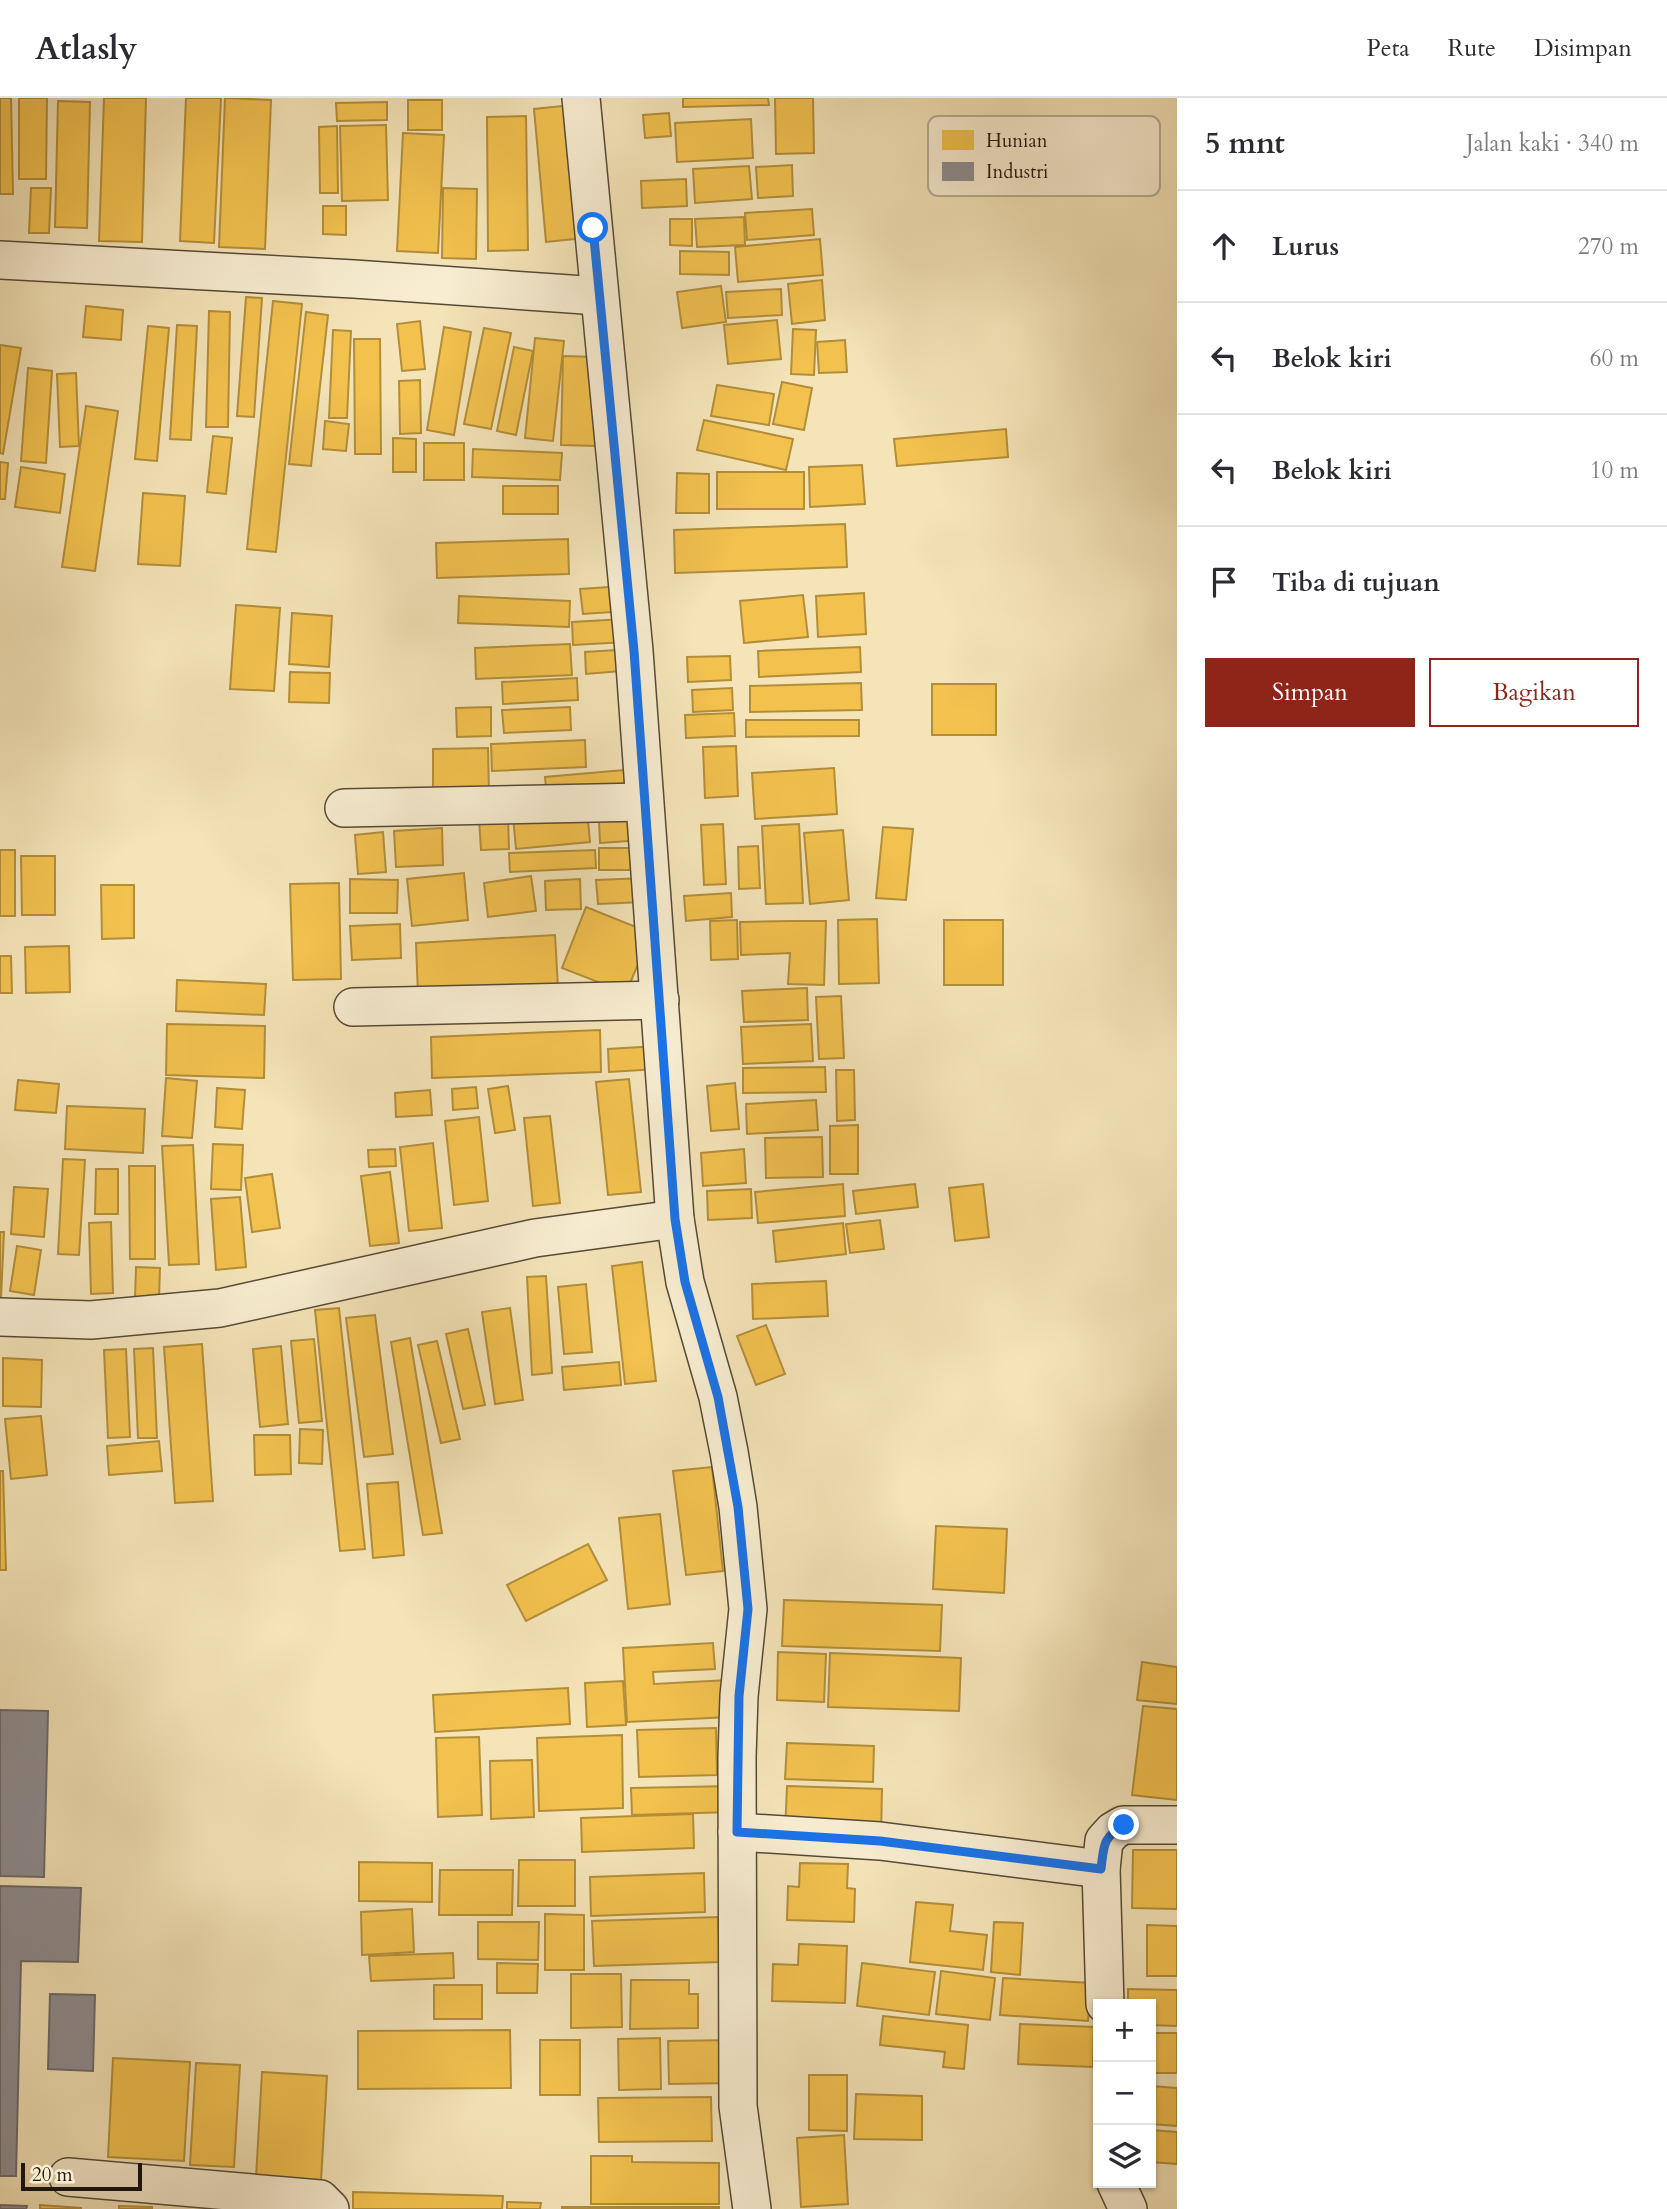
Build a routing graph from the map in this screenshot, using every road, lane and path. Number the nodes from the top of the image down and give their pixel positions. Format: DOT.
graph roads {
  1 [pos="581,98"];
  2 [pos="0,260"];
  3 [pos="599,296"];
  4 [pos="644,802"];
  5 [pos="344,808"];
  6 [pos="660,1000"];
  7 [pos="353,1007"];
  8 [pos="675,1219"];
  9 [pos="0,1317"];
  10 [pos="1177,1825"];
  11 [pos="737,1832"];
  12 [pos="1101,1869"];
  13 [pos="1105,1999"];
  14 [pos="68,2177"];
  15 [pos="1118,2188"];
  16 [pos="330,2209"];
  17 [pos="752,2209"];
  18 [pos="1128,2209"];
  1 -- 3 [label="street"];
  2 -- 3 [label="street"];
  3 -- 4 [label="street"];
  4 -- 5 [label="street"];
  4 -- 6 [label="street"];
  6 -- 7 [label="street"];
  6 -- 8 [label="street"];
  8 -- 9 [label="street"];
  8 -- 11 [label="street"];
  10 -- 12 [label="street"];
  11 -- 12 [label="street"];
  11 -- 17 [label="street"];
  12 -- 13 [label="street"];
  14 -- 16 [label="street"];
  15 -- 18 [label="street"];
}
